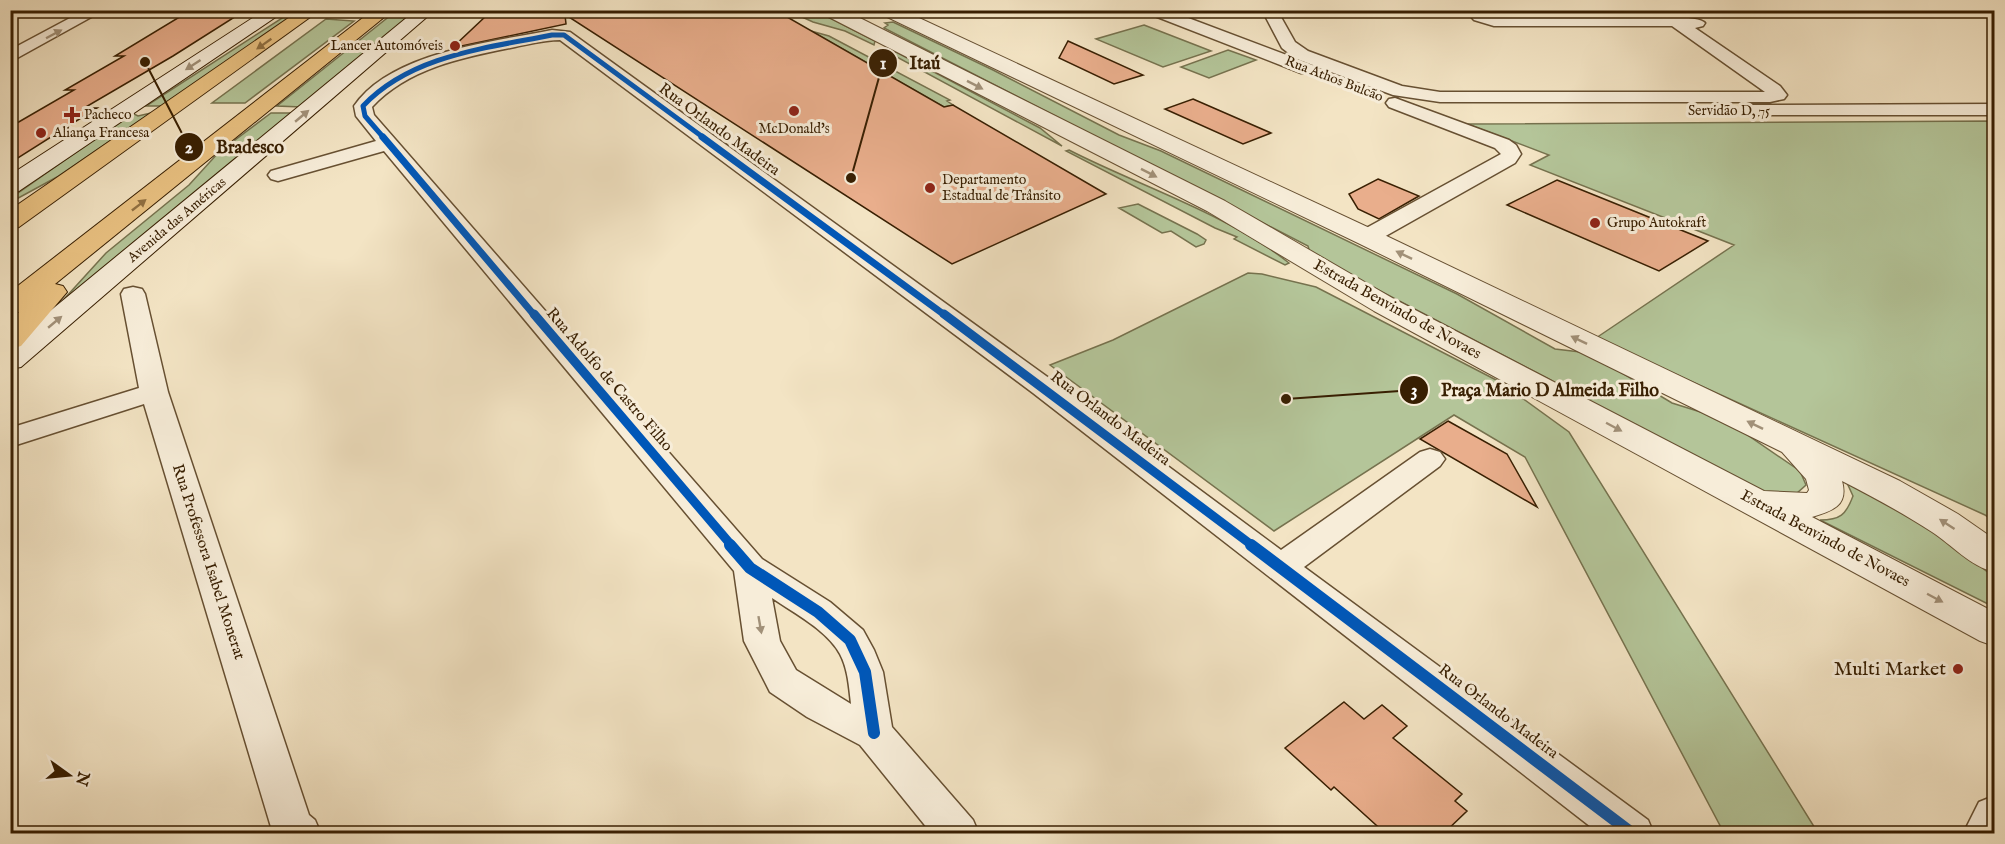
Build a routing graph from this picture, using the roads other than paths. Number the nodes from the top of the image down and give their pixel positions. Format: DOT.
graph roads {
  1 [pos="97,10"];
  2 [pos="278,10"];
  3 [pos="312,10"];
  4 [pos="385,10"];
  5 [pos="427,10"];
  6 [pos="829,10"];
  7 [pos="1152,10"];
  8 [pos="1269,10"];
  9 [pos="1472,10"];
  10 [pos="1689,18"];
  11 [pos="887,32"];
  12 [pos="10,57"];
  13 [pos="434,62"];
  14 [pos="1413,110"];
  15 [pos="1995,110"];
  16 [pos="1463,111"];
  17 [pos="1828,111"];
  18 [pos="1439,120"];
  19 [pos="387,144"];
  20 [pos="100,159"];
  21 [pos="278,175"];
  22 [pos="10,186"];
  23 [pos="10,206"];
  24 [pos="10,222"];
  25 [pos="104,233"];
  26 [pos="1367,237"];
  27 [pos="133,294"];
  28 [pos="10,306"];
  29 [pos="10,340"];
  30 [pos="10,360"];
  31 [pos="154,392"];
  32 [pos="10,438"];
  33 [pos="1788,441"];
  34 [pos="1430,459"];
  35 [pos="1758,502"];
  36 [pos="1995,558"];
  37 [pos="1281,567"];
  38 [pos="750,568"];
  39 [pos="1995,630"];
  40 [pos="874,733"];
  41 [pos="1995,815"];
  42 [pos="294,831"];
  43 [pos="957,834"];
  44 [pos="1633,834"];
  45 [pos="1984,834"];
  12 -- 1 [label="street, one-way"];
  2 -- 22 [label="street, one-way"];
  3 -- 20 [label="highway, one-way"];
  25 -- 4 [label="highway, one-way"];
  30 -- 5 [label="street, Avenida das Américas, one-way"];
  6 -- 11 [label="street, Estrada Benvindo de Novaes"];
  7 -- 14 [label="street, Rua Athos Bulcão"];
  8 -- 10 [label="street"];
  9 -- 10 [label="street"];
  10 -- 17 [label="street"];
  11 -- 26 [label="street, Estrada Benvindo de Novaes"];
  11 -- 35 [label="street, Estrada Benvindo de Novaes, one-way"];
  13 -- 19 [label="street, Rua Adolfo de Castro Filho"];
  13 -- 37 [label="street, Rua Orlando Madeira"];
  14 -- 16 [label="street, Servidão D, 75"];
  14 -- 18 [label="street, Rua Athos Bulcão"];
  15 -- 17 [label="street, Servidão D, 75"];
  16 -- 17 [label="street, Servidão D, 75"];
  16 -- 18 [label="street, Servidão D, 75"];
  18 -- 26 [label="street, Rua Athos Bulcão"];
  19 -- 21 [label="street"];
  19 -- 38 [label="street, Rua Adolfo de Castro Filho"];
  20 -- 23 [label="highway"];
  20 -- 24 [label="highway"];
  25 -- 28 [label="highway"];
  25 -- 29 [label="highway"];
  33 -- 26 [label="street, Estrada Benvindo de Novaes, one-way"];
  27 -- 31 [label="street, Rua Professora Isabel Monerat"];
  31 -- 32 [label="street"];
  31 -- 42 [label="street, Rua Professora Isabel Monerat"];
  33 -- 35 [label="street"];
  36 -- 33 [label="street, Estrada Benvindo de Novaes, one-way"];
  34 -- 37 [label="street"];
  35 -- 39 [label="street, Estrada Benvindo de Novaes, one-way"];
  37 -- 44 [label="street, Rua Orlando Madeira"];
  38 -- 40 [label="street, Rua Adolfo de Castro Filho"];
  38 -- 40 [label="street, Rua Adolfo de Castro Filho, one-way"];
  40 -- 43 [label="street, Rua Adolfo de Castro Filho"];
  41 -- 45 [label="street"];
}
